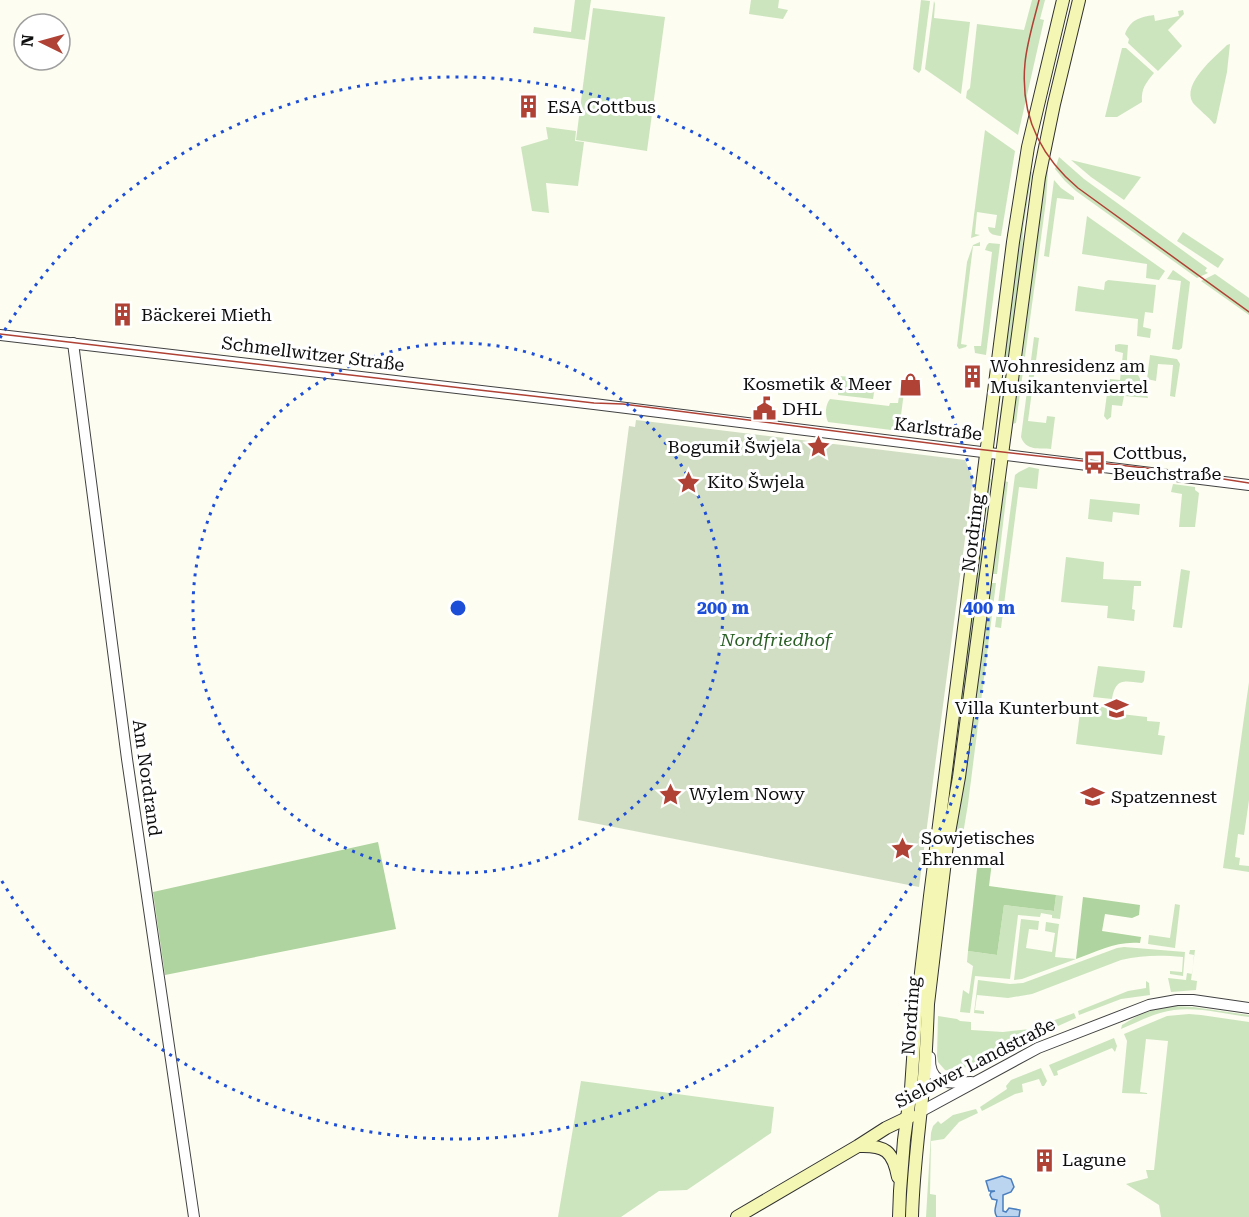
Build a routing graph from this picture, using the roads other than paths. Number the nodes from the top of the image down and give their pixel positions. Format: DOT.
graph roads {
  1 [pos="1063,0"];
  2 [pos="1079,0"];
  3 [pos="1027,155"];
  4 [pos="1041,167"];
  5 [pos="0,335"];
  6 [pos="72,343"];
  7 [pos="622,407"];
  8 [pos="987,452"];
  9 [pos="1002,454"];
  10 [pos="1249,485"];
  11 [pos="1249,1008"];
  12 [pos="928,1024"];
  13 [pos="974,1082"];
  14 [pos="920,1112"];
  15 [pos="908,1118"];
  16 [pos="858,1146"];
  17 [pos="900,1191"];
  18 [pos="194,1217"];
  19 [pos="736,1217"];
  20 [pos="899,1217"];
  21 [pos="912,1217"];
  1 -- 3 [label="main road, Nordring"];
  2 -- 4 [label="main road, Nordring"];
  3 -- 4 [label="main road"];
  3 -- 8 [label="main road, Nordring"];
  4 -- 9 [label="main road, Nordring"];
  5 -- 6 [label="street, Schmellwitzer Straße"];
  6 -- 7 [label="street, Schmellwitzer Straße"];
  6 -- 18 [label="street, Am Nordrand"];
  7 -- 8 [label="street, Karlstraße"];
  8 -- 9 [label="street, Karlstraße"];
  8 -- 15 [label="main road, Nordring"];
  9 -- 10 [label="street, Karlstraße"];
  9 -- 12 [label="main road, Nordring"];
  11 -- 13 [label="street, Sielower Landstraße"];
  12 -- 13 [label="street"];
  12 -- 14 [label="main road, Nordring"];
  13 -- 14 [label="street, Sielower Landstraße"];
  14 -- 15 [label="main road, Sielower Landstraße"];
  14 -- 21 [label="main road, Nordring"];
  15 -- 16 [label="main road, Sielower Landstraße"];
  15 -- 17 [label="main road, Nordring"];
  16 -- 17 [label="main road"];
  16 -- 19 [label="main road, Sielower Landstraße"];
  17 -- 20 [label="main road, Nordring"];
}
